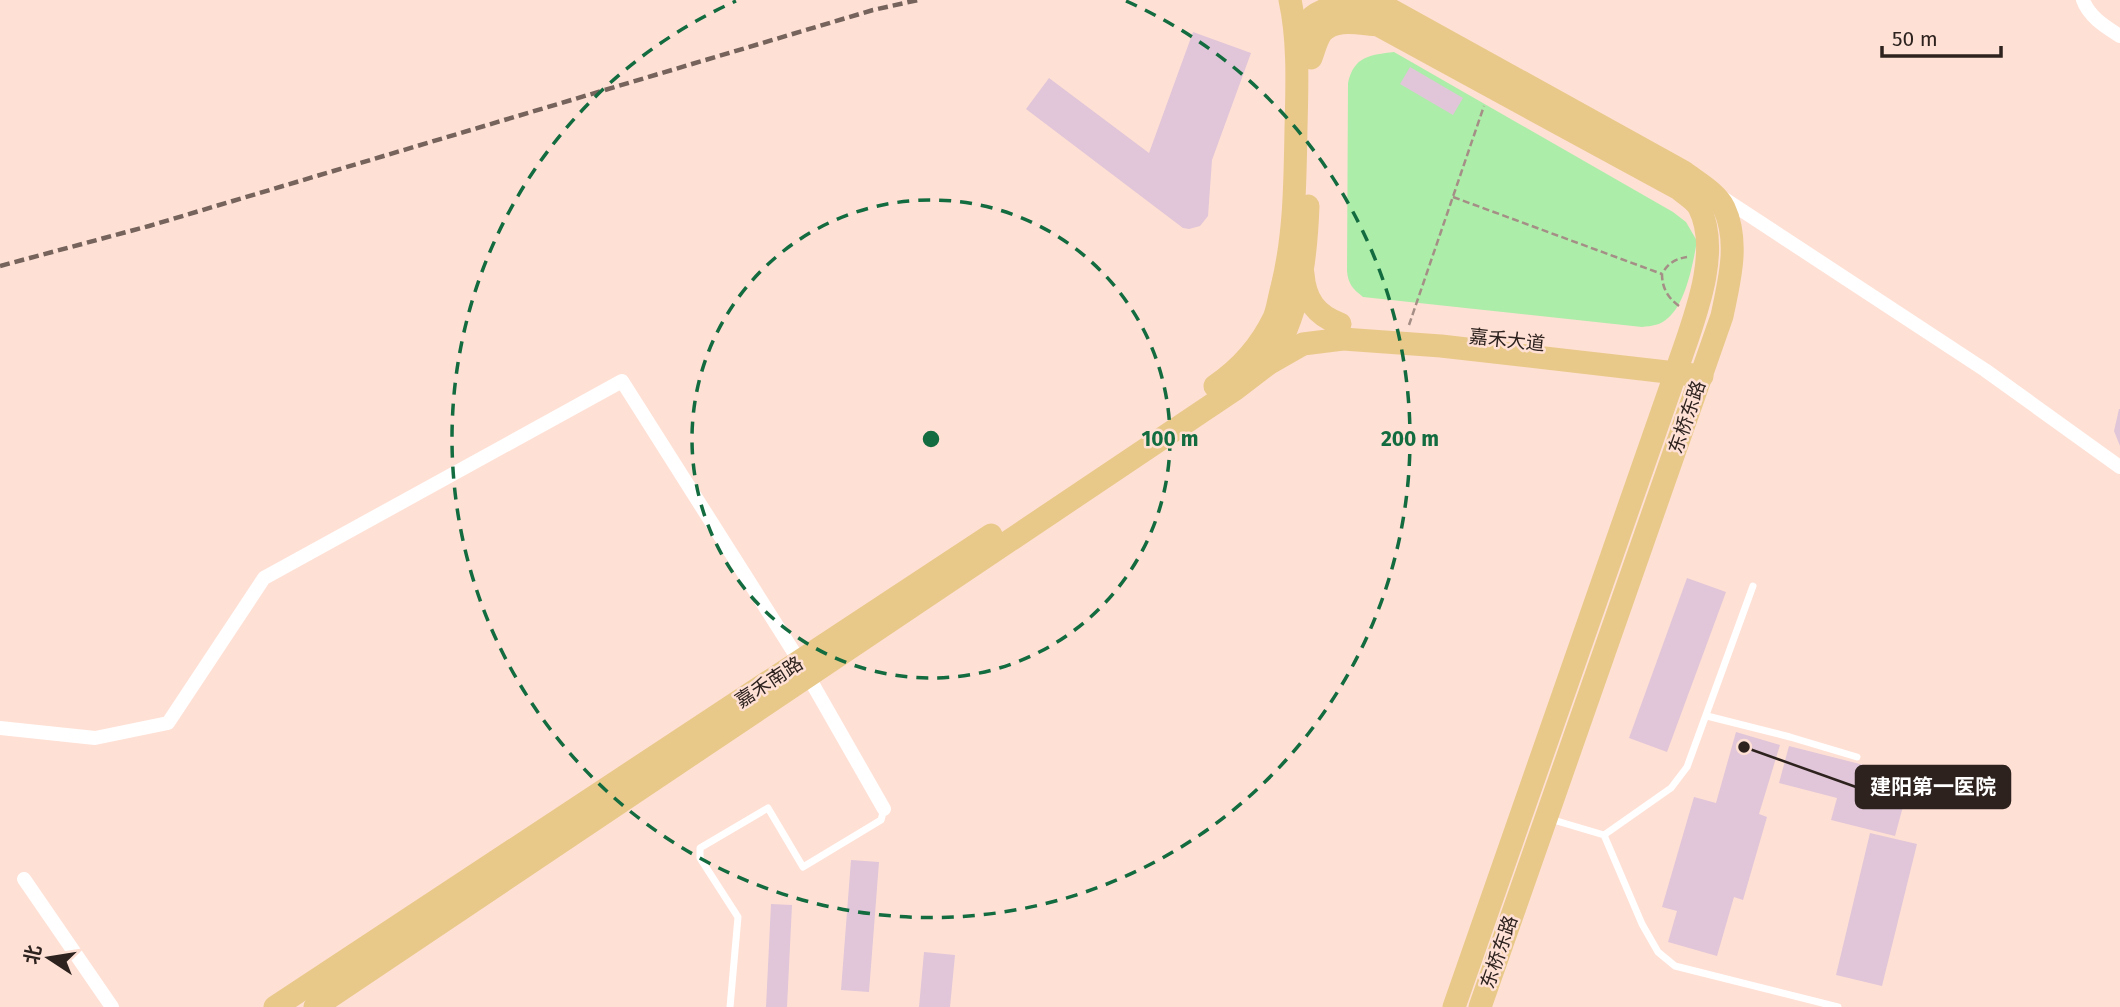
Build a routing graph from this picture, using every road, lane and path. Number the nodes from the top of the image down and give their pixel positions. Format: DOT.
graph roads {
  1 [pos="1290,0"];
  2 [pos="2083,0"];
  3 [pos="1339,3"];
  4 [pos="1308,11"];
  5 [pos="1379,11"];
  6 [pos="2120,36"];
  7 [pos="1303,56"];
  8 [pos="1490,86"];
  9 [pos="1684,172"];
  10 [pos="1453,197"];
  11 [pos="1694,257"];
  12 [pos="1294,270"];
  13 [pos="1662,274"];
  14 [pos="1295,302"];
  15 [pos="1679,305"];
  16 [pos="1408,330"];
  17 [pos="1339,332"];
  18 [pos="1308,333"];
  19 [pos="1262,356"];
  20 [pos="1678,365"];
  21 [pos="1704,369"];
  22 [pos="1234,380"];
  23 [pos="2120,467"];
  24 [pos="1753,586"];
  25 [pos="804,669"];
  26 [pos="1707,716"];
  27 [pos="0,728"];
  28 [pos="1857,757"];
  29 [pos="884,809"];
  30 [pos="1546,818"];
  31 [pos="1604,835"];
  32 [pos="23,879"];
  33 [pos="112,1007"];
  34 [pos="275,1007"];
  35 [pos="315,1007"];
  36 [pos="730,1007"];
  37 [pos="1454,1007"];
  38 [pos="1480,1007"];
  39 [pos="1838,1007"];
  1 -- 7 [label="main road"];
  2 -- 6 [label="street"];
  3 -- 4 [label="main road"];
  3 -- 5 [label="main road"];
  4 -- 7 [label="main road"];
  5 -- 7 [label="main road"];
  5 -- 8 [label="main road"];
  5 -- 9 [label="main road, 东桥东路"];
  7 -- 12 [label="main road"];
  8 -- 10 [label="path"];
  8 -- 20 [label="main road, 东桥东路"];
  9 -- 21 [label="main road, 东桥东路"];
  9 -- 23 [label="street"];
  10 -- 13 [label="path"];
  10 -- 16 [label="path"];
  11 -- 13 [label="path"];
  12 -- 14 [label="main road"];
  12 -- 17 [label="main road"];
  12 -- 19 [label="main road"];
  13 -- 15 [label="path"];
  14 -- 18 [label="main road"];
  14 -- 19 [label="main road"];
  16 -- 17 [label="main road, 嘉禾大道"];
  16 -- 20 [label="main road, 嘉禾大道"];
  17 -- 18 [label="main road, 嘉禾大道"];
  17 -- 20 [label="main road, 嘉禾大道"];
  18 -- 19 [label="main road"];
  18 -- 22 [label="main road"];
  19 -- 22 [label="main road, 嘉禾南路"];
  20 -- 21 [label="main road, 嘉禾大道"];
  20 -- 37 [label="main road, 东桥东路"];
  21 -- 30 [label="main road, 东桥东路"];
  22 -- 25 [label="main road, 嘉禾南路"];
  24 -- 26 [label="lane"];
  25 -- 27 [label="street"];
  25 -- 29 [label="street"];
  25 -- 34 [label="main road, 嘉禾南路"];
  25 -- 35 [label="main road, 嘉禾南路"];
  26 -- 28 [label="lane"];
  26 -- 31 [label="lane"];
  29 -- 36 [label="lane"];
  30 -- 31 [label="lane"];
  30 -- 38 [label="main road, 东桥东路"];
  31 -- 39 [label="lane"];
  32 -- 33 [label="street"];
}
